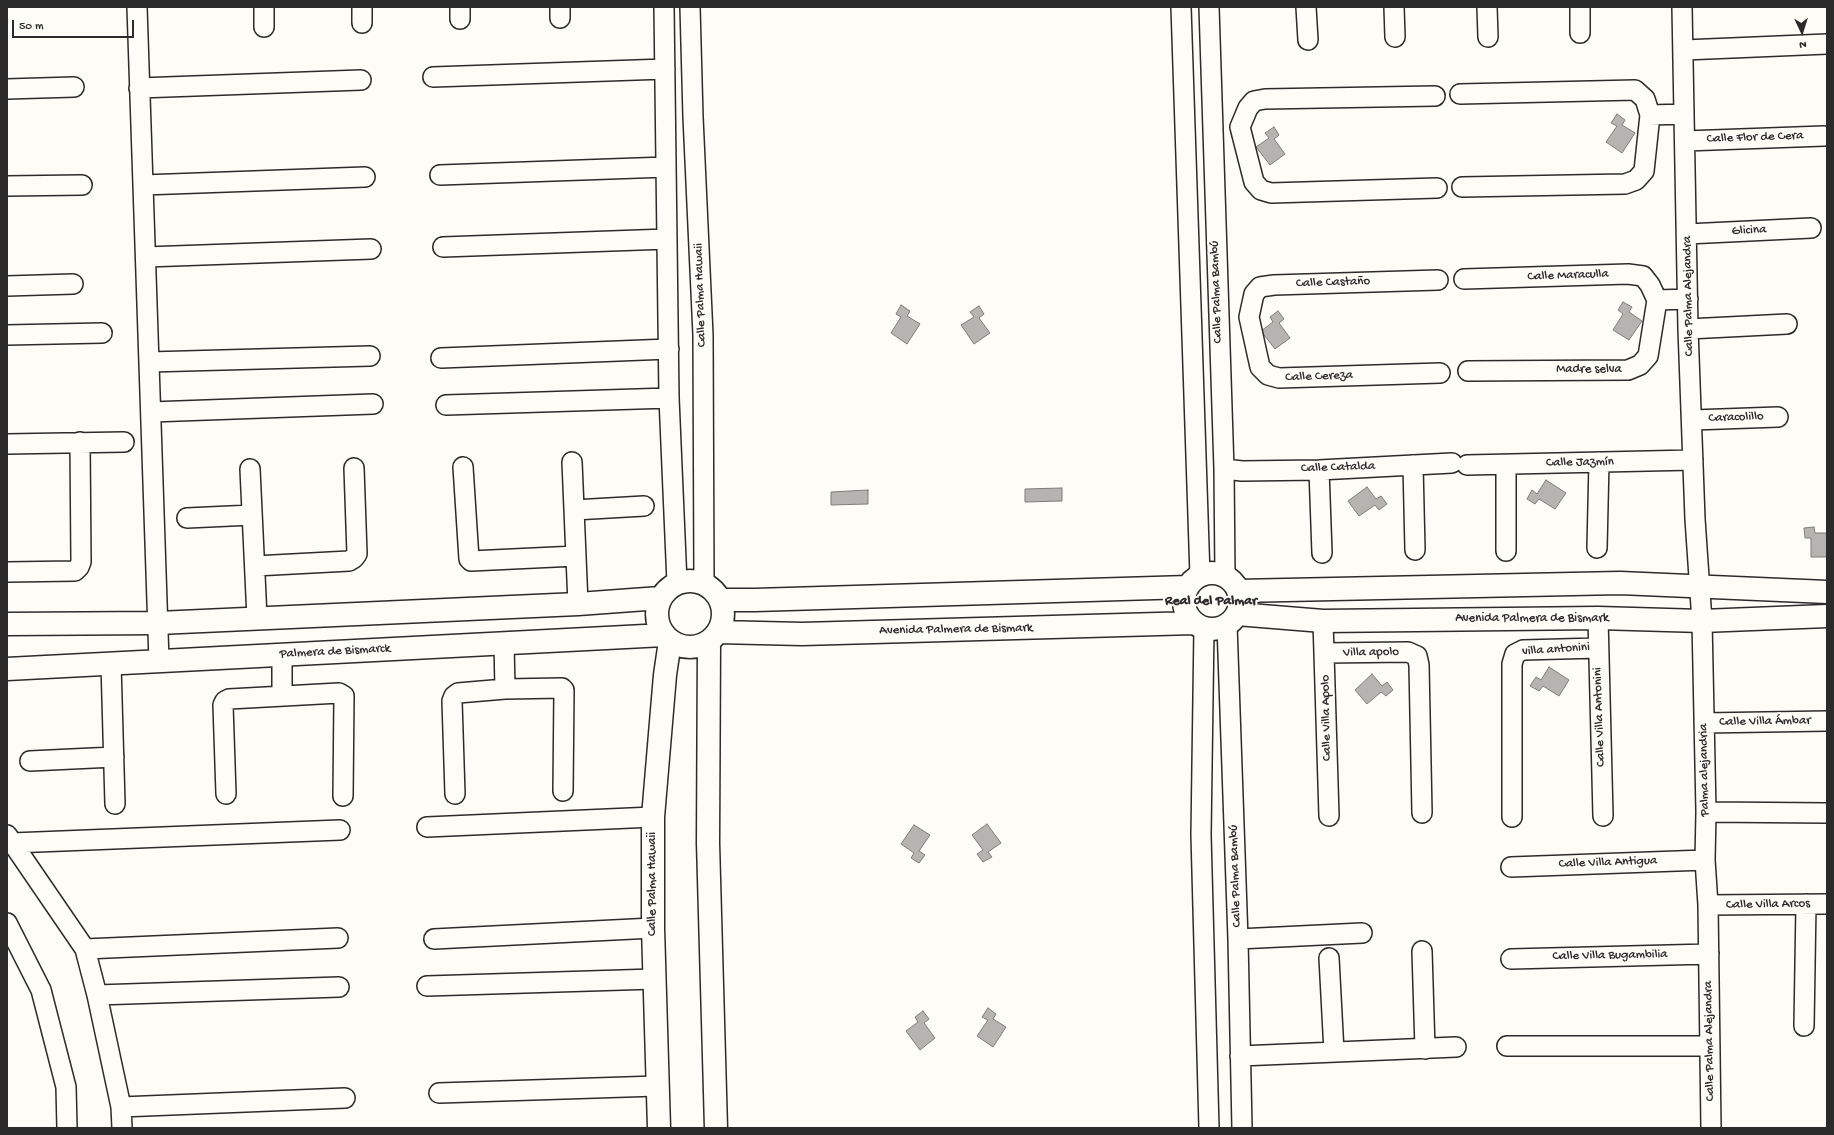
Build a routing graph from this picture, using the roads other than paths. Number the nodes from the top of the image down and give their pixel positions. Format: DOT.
graph roads {
  1 [pos="137,7"];
  2 [pos="264,7"];
  3 [pos="664,7"];
  4 [pos="690,7"];
  5 [pos="1181,7"];
  6 [pos="1209,7"];
  7 [pos="1306,7"];
  8 [pos="1394,7"];
  9 [pos="1487,7"];
  10 [pos="1580,7"];
  11 [pos="1682,7"];
  12 [pos="264,27"];
  13 [pos="1580,33"];
  14 [pos="1395,37"];
  15 [pos="1488,37"];
  16 [pos="1308,40"];
  17 [pos="1827,44"];
  18 [pos="1684,50"];
  19 [pos="665,69"];
  20 [pos="433,77"];
  21 [pos="361,80"];
  22 [pos="74,87"];
  23 [pos="139,88"];
  24 [pos="7,89"];
  25 [pos="1460,94"];
  26 [pos="1435,96"];
  27 [pos="1684,114"];
  28 [pos="1650,116"];
  29 [pos="1240,126"];
  30 [pos="1213,127"];
  31 [pos="1824,136"];
  32 [pos="1685,141"];
  33 [pos="666,167"];
  34 [pos="440,175"];
  35 [pos="365,177"];
  36 [pos="82,185"];
  37 [pos="143,185"];
  38 [pos="7,186"];
  39 [pos="1462,187"];
  40 [pos="1437,188"];
  41 [pos="1810,228"];
  42 [pos="1687,234"];
  43 [pos="667,239"];
  44 [pos="443,247"];
  45 [pos="371,249"];
  46 [pos="146,257"];
  47 [pos="1464,279"];
  48 [pos="1438,280"];
  49 [pos="74,284"];
  50 [pos="7,286"];
  51 [pos="1657,300"];
  52 [pos="1688,300"];
  53 [pos="1249,317"];
  54 [pos="1218,318"];
  55 [pos="1787,324"];
  56 [pos="1688,329"];
  57 [pos="102,333"];
  58 [pos="7,335"];
  59 [pos="668,349"];
  60 [pos="370,356"];
  61 [pos="441,358"];
  62 [pos="149,362"];
  63 [pos="1468,370"];
  64 [pos="1440,373"];
  65 [pos="669,398"];
  66 [pos="373,404"];
  67 [pos="446,405"];
  68 [pos="151,412"];
  69 [pos="1778,417"];
  70 [pos="1693,420"];
  71 [pos="80,442"];
  72 [pos="124,442"];
  73 [pos="7,444"];
  74 [pos="1693,460"];
  75 [pos="572,462"];
  76 [pos="1599,462"];
  77 [pos="1459,464"];
  78 [pos="1413,465"];
  79 [pos="1506,465"];
  80 [pos="463,467"];
  81 [pos="354,468"];
  82 [pos="250,469"];
  83 [pos="1224,469"];
  84 [pos="1319,470"];
  85 [pos="644,506"];
  86 [pos="574,510"];
  87 [pos="252,515"];
  88 [pos="187,518"];
  89 [pos="1597,548"];
  90 [pos="1415,550"];
  91 [pos="1506,551"];
  92 [pos="1322,553"];
  93 [pos="576,556"];
  94 [pos="254,566"];
  95 [pos="7,572"];
  96 [pos="1194,581"];
  97 [pos="677,583"];
  98 [pos="704,583"];
  99 [pos="1232,584"];
  100 [pos="1700,586"];
  101 [pos="1827,592"];
  102 [pos="660,598"];
  103 [pos="720,600"];
  104 [pos="578,604"];
  105 [pos="1827,616"];
  106 [pos="257,618"];
  107 [pos="1598,618"];
  108 [pos="1232,620"];
  109 [pos="1323,621"];
  110 [pos="1702,621"];
  111 [pos="158,623"];
  112 [pos="7,624"];
  113 [pos="1199,625"];
  114 [pos="713,637"];
  115 [pos="667,638"];
  116 [pos="504,643"];
  117 [pos="1598,648"];
  118 [pos="1325,653"];
  119 [pos="282,655"];
  120 [pos="160,661"];
  121 [pos="111,664"];
  122 [pos="7,669"];
  123 [pos="505,690"];
  124 [pos="282,696"];
  125 [pos="1827,721"];
  126 [pos="1704,723"];
  127 [pos="114,757"];
  128 [pos="30,760"];
  129 [pos="563,790"];
  130 [pos="226,794"];
  131 [pos="455,794"];
  132 [pos="343,796"];
  133 [pos="115,804"];
  134 [pos="1706,812"];
  135 [pos="1422,813"];
  136 [pos="1827,813"];
  137 [pos="1329,816"];
  138 [pos="1603,816"];
  139 [pos="653,817"];
  140 [pos="1512,817"];
  141 [pos="427,827"];
  142 [pos="340,830"];
  143 [pos="10,839"];
  144 [pos="1705,860"];
  145 [pos="1511,867"];
  146 [pos="1806,904"];
  147 [pos="1827,904"];
  148 [pos="1708,905"];
  149 [pos="7,923"];
  150 [pos="653,928"];
  151 [pos="1362,933"];
  152 [pos="338,938"];
  153 [pos="434,939"];
  154 [pos="1238,940"];
  155 [pos="85,949"];
  156 [pos="1422,951"];
  157 [pos="1709,954"];
  158 [pos="1329,958"];
  159 [pos="1510,959"];
  160 [pos="654,979"];
  161 [pos="427,986"];
  162 [pos="339,987"];
  163 [pos="97,995"];
  164 [pos="1804,1026"];
  165 [pos="1506,1046"];
  166 [pos="1710,1046"];
  167 [pos="1456,1047"];
  168 [pos="1425,1049"];
  169 [pos="1334,1052"];
  170 [pos="1240,1056"];
  171 [pos="657,1086"];
  172 [pos="439,1093"];
  173 [pos="345,1098"];
  174 [pos="121,1107"];
  175 [pos="67,1128"];
  176 [pos="122,1128"];
  177 [pos="659,1128"];
  178 [pos="716,1128"];
  179 [pos="1209,1128"];
  180 [pos="1242,1128"];
  181 [pos="1711,1128"];
  1 -- 23 [label="street"];
  2 -- 12 [label="street"];
  3 -- 19 [label="street"];
  4 -- 98 [label="street, Calle Palma Hawaii"];
  5 -- 96 [label="street, Calle Palma Bambú"];
  6 -- 30 [label="street, Calle Palma Bambú"];
  7 -- 16 [label="street"];
  8 -- 14 [label="street"];
  9 -- 15 [label="street"];
  10 -- 13 [label="street"];
  11 -- 18 [label="street, Calle Palma Alejandra"];
  17 -- 18 [label="street"];
  18 -- 27 [label="street, Calle Palma Alejandra"];
  19 -- 20 [label="street"];
  19 -- 33 [label="street"];
  21 -- 23 [label="street"];
  22 -- 24 [label="street"];
  23 -- 37 [label="street"];
  25 -- 28 [label="street"];
  26 -- 29 [label="street"];
  27 -- 28 [label="street"];
  27 -- 32 [label="street, Calle Palma Alejandra"];
  28 -- 39 [label="street"];
  29 -- 30 [label="street"];
  29 -- 40 [label="street"];
  30 -- 54 [label="street, Calle Palma Bambú"];
  31 -- 32 [label="street, Calle Flor de Cera"];
  32 -- 42 [label="street, Calle Palma Alejandra"];
  33 -- 34 [label="street"];
  33 -- 43 [label="street"];
  35 -- 37 [label="street"];
  36 -- 38 [label="street"];
  37 -- 46 [label="street"];
  41 -- 42 [label="street, Glicina"];
  42 -- 52 [label="street, Calle Palma Alejandra"];
  43 -- 44 [label="street"];
  43 -- 59 [label="street"];
  45 -- 46 [label="street"];
  46 -- 62 [label="street"];
  47 -- 51 [label="street, Calle Maraculla"];
  48 -- 53 [label="street, Calle Castaño"];
  49 -- 50 [label="street"];
  51 -- 52 [label="street"];
  51 -- 63 [label="street, Madre selva"];
  52 -- 56 [label="street, Calle Palma Alejandra"];
  53 -- 54 [label="street"];
  53 -- 64 [label="street, Calle Cereza"];
  54 -- 83 [label="street, Calle Palma Bambú"];
  55 -- 56 [label="street"];
  56 -- 70 [label="street, Calle Palma Alejandra"];
  57 -- 58 [label="street"];
  59 -- 61 [label="street"];
  59 -- 65 [label="street"];
  60 -- 62 [label="street"];
  62 -- 68 [label="street"];
  65 -- 67 [label="street"];
  65 -- 97 [label="street"];
  66 -- 68 [label="street"];
  68 -- 111 [label="street"];
  69 -- 70 [label="street, Caracolillo"];
  70 -- 74 [label="street, Calle Palma Alejandra"];
  71 -- 72 [label="street"];
  71 -- 73 [label="street"];
  71 -- 95 [label="street"];
  74 -- 76 [label="street, Calle Jazmín"];
  74 -- 100 [label="street, Calle Palma Alejandra"];
  75 -- 86 [label="street"];
  76 -- 79 [label="street, Calle Jazmín"];
  76 -- 89 [label="street"];
  77 -- 78 [label="street, Calle Catalda"];
  77 -- 79 [label="street, Calle Jazmín"];
  78 -- 84 [label="street, Calle Catalda"];
  78 -- 90 [label="street"];
  79 -- 91 [label="street"];
  80 -- 93 [label="street"];
  81 -- 94 [label="street"];
  82 -- 87 [label="street"];
  83 -- 84 [label="street, Calle Catalda"];
  83 -- 99 [label="street, Calle Palma Bambú"];
  84 -- 92 [label="street"];
  85 -- 86 [label="street"];
  86 -- 93 [label="street"];
  87 -- 88 [label="street"];
  87 -- 94 [label="street"];
  93 -- 104 [label="street"];
  94 -- 106 [label="street"];
  96 -- 99 [label="street"];
  96 -- 103 [label="street"];
  96 -- 113 [label="street"];
  97 -- 98 [label="street"];
  97 -- 102 [label="street"];
  98 -- 103 [label="street"];
  99 -- 100 [label="street"];
  99 -- 108 [label="street"];
  100 -- 101 [label="street"];
  100 -- 110 [label="street, Palma alejandria"];
  102 -- 104 [label="street"];
  102 -- 115 [label="street"];
  103 -- 114 [label="street"];
  104 -- 106 [label="street"];
  105 -- 110 [label="street, Avenida Palmera de Bismark"];
  106 -- 111 [label="street"];
  107 -- 109 [label="street, Avenida Palmera de Bismark"];
  107 -- 110 [label="street, Avenida Palmera de Bismark"];
  107 -- 117 [label="street, Calle Villa Antonini"];
  108 -- 109 [label="street, Avenida Palmera de Bismark"];
  108 -- 113 [label="street"];
  108 -- 154 [label="street, Calle Palma Bambú"];
  109 -- 118 [label="street, Calle Villa Apolo"];
  110 -- 126 [label="street, Palma alejandria"];
  111 -- 112 [label="street"];
  111 -- 120 [label="street"];
  113 -- 114 [label="street, Avenida Palmera de Bismark"];
  113 -- 179 [label="street"];
  114 -- 115 [label="street"];
  114 -- 178 [label="street"];
  115 -- 116 [label="street, Palmera de Bismarck"];
  115 -- 139 [label="street, Calle Palma Hawaii"];
  116 -- 119 [label="street, Palmera de Bismarck"];
  116 -- 123 [label="street"];
  117 -- 138 [label="street, Calle Villa Antonini"];
  117 -- 140 [label="street, villa antonini"];
  118 -- 135 [label="street, Villa apolo"];
  118 -- 137 [label="street, Calle Villa Apolo"];
  119 -- 120 [label="street, Palmera de Bismarck"];
  119 -- 124 [label="street"];
  120 -- 121 [label="street, Palmera de Bismarck"];
  121 -- 122 [label="street, Palmera de Bismarck"];
  121 -- 127 [label="street"];
  123 -- 129 [label="street"];
  123 -- 131 [label="street"];
  124 -- 130 [label="street"];
  124 -- 132 [label="street"];
  125 -- 126 [label="street, Calle Villa Ámbar"];
  126 -- 134 [label="street, Palma alejandria"];
  127 -- 128 [label="street"];
  127 -- 133 [label="street"];
  134 -- 136 [label="street"];
  134 -- 144 [label="street, Palma alejandria"];
  139 -- 141 [label="street"];
  139 -- 150 [label="street, Calle Palma Hawaii"];
  142 -- 143 [label="street"];
  143 -- 155 [label="street"];
  144 -- 145 [label="street, Calle Villa Antigua"];
  144 -- 148 [label="street, Palma alejandria"];
  146 -- 147 [label="street, Calle Villa Arcos"];
  146 -- 148 [label="street, Calle Villa Arcos"];
  146 -- 164 [label="street"];
  148 -- 157 [label="street, Palma alejandria"];
  149 -- 175 [label="street"];
  150 -- 153 [label="street"];
  150 -- 160 [label="street, Calle Palma Hawaii"];
  151 -- 154 [label="street"];
  152 -- 155 [label="street"];
  154 -- 170 [label="street, Calle Palma Bambú"];
  155 -- 163 [label="street"];
  156 -- 168 [label="street"];
  157 -- 159 [label="street, Calle Villa Bugambilia"];
  157 -- 166 [label="street, Calle Palma Alejandra"];
  158 -- 169 [label="street"];
  160 -- 161 [label="street"];
  160 -- 171 [label="street, Calle Palma Hawaii"];
  162 -- 163 [label="street"];
  163 -- 174 [label="street"];
  165 -- 166 [label="street"];
  166 -- 181 [label="street, Calle Palma Alejandra"];
  167 -- 168 [label="street"];
  168 -- 169 [label="street"];
  169 -- 170 [label="street"];
  170 -- 180 [label="street, Calle Palma Bambú"];
  171 -- 172 [label="street"];
  171 -- 177 [label="street, Calle Palma Hawaii"];
  173 -- 174 [label="street"];
  174 -- 176 [label="street"];
}
